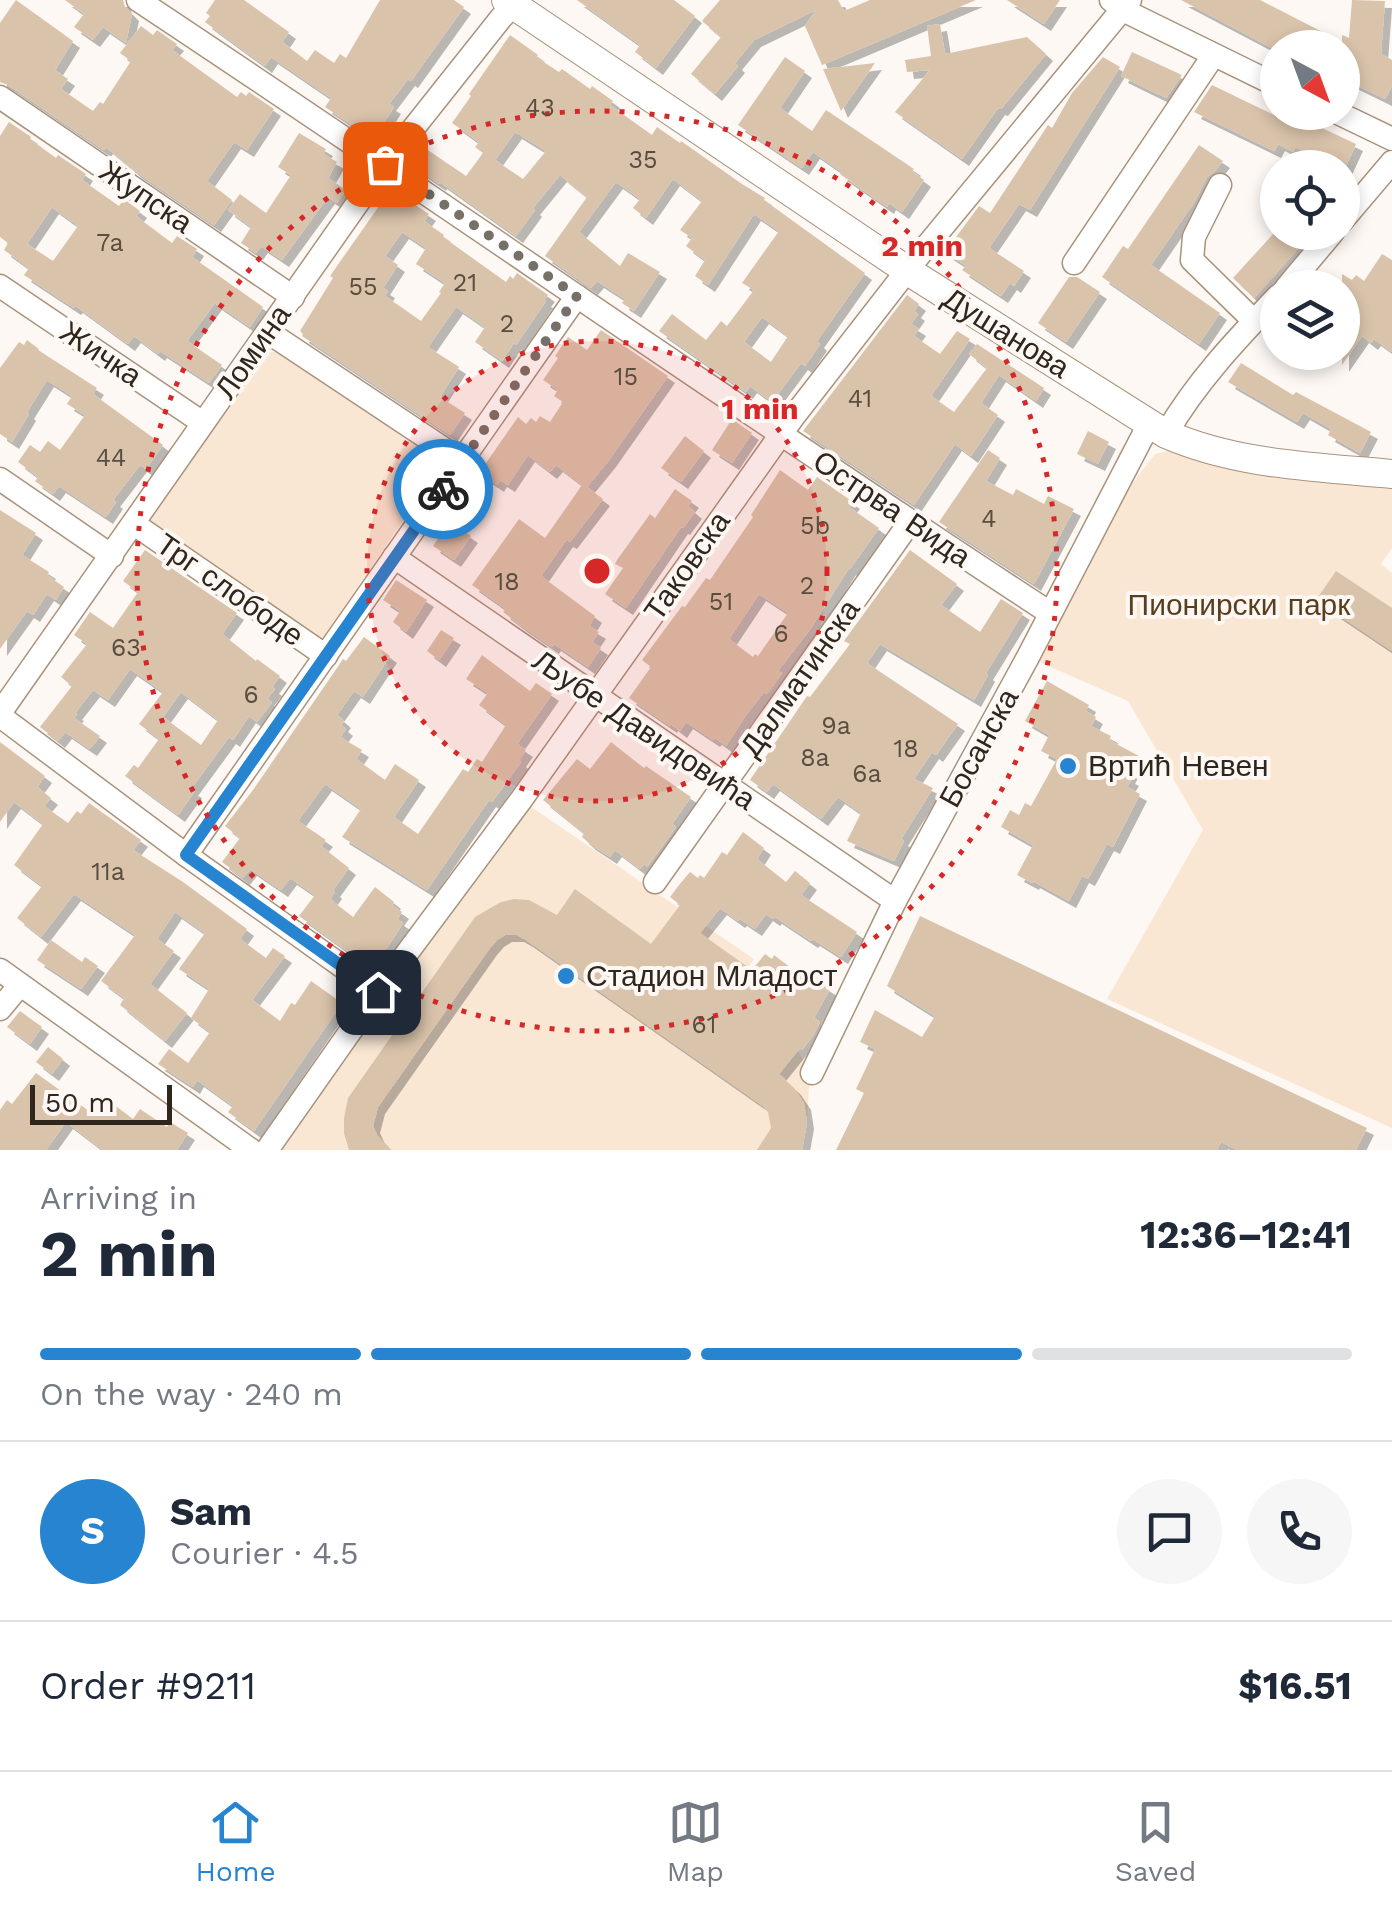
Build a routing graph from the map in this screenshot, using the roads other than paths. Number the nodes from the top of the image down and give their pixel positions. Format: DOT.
graph roads {
  1 [pos="138,0"];
  2 [pos="512,2"];
  3 [pos="1121,3"];
  4 [pos="1213,56"];
  5 [pos="1260,78"];
  6 [pos="0,97"];
  7 [pos="1360,124"];
  8 [pos="1392,139"];
  9 [pos="1392,162"];
  10 [pos="385,164"];
  11 [pos="1220,185"];
  12 [pos="1360,200"];
  13 [pos="1318,250"];
  14 [pos="1074,263"];
  15 [pos="908,270"];
  16 [pos="1301,270"];
  17 [pos="0,286"];
  18 [pos="577,296"];
  19 [pos="292,297"];
  20 [pos="1260,314"];
  21 [pos="1254,320"];
  22 [pos="268,332"];
  23 [pos="203,423"];
  24 [pos="1158,429"];
  25 [pos="780,434"];
  26 [pos="462,461"];
  27 [pos="1392,474"];
  28 [pos="0,479"];
  29 [pos="910,522"];
  30 [pos="134,524"];
  31 [pos="112,556"];
  32 [pos="394,557"];
  33 [pos="1050,613"];
  34 [pos="326,656"];
  35 [pos="594,696"];
  36 [pos="0,714"];
  37 [pos="724,784"];
  38 [pos="186,855"];
  39 [pos="655,882"];
  40 [pos="895,902"];
  41 [pos="0,970"];
  42 [pos="20,985"];
  43 [pos="378,992"];
  44 [pos="0,1009"];
  45 [pos="812,1073"];
  46 [pos="251,1150"];
  47 [pos="268,1150"];
  1 -- 10 [label="street, Острва Вида"];
  2 -- 10 [label="street, Ломина"];
  2 -- 15 [label="main road, Душанова"];
  3 -- 4 [label="street"];
  3 -- 15 [label="street, Таковска"];
  4 -- 5 [label="street"];
  4 -- 14 [label="street"];
  6 -- 19 [label="street, Жупска"];
  7 -- 8 [label="street"];
  9 -- 12 [label="street"];
  10 -- 18 [label="street, Острва Вида"];
  10 -- 19 [label="street, Ломина"];
  11 -- 21 [label="street"];
  13 -- 16 [label="street"];
  15 -- 24 [label="main road, Душанова"];
  15 -- 25 [label="street, Таковска"];
  17 -- 23 [label="street, Жичка"];
  18 -- 25 [label="street, Острва Вида"];
  18 -- 26 [label="street"];
  19 -- 22 [label="street, Ломина"];
  20 -- 21 [label="street, Босанска"];
  21 -- 24 [label="street, Босанска"];
  22 -- 23 [label="street, Ломина"];
  22 -- 26 [label="street"];
  23 -- 30 [label="street, Ломина"];
  24 -- 27 [label="main road, Душанова"];
  24 -- 33 [label="street, Босанска"];
  25 -- 29 [label="street, Острва Вида"];
  25 -- 35 [label="street, Таковска"];
  26 -- 32 [label="street"];
  28 -- 31 [label="street"];
  29 -- 33 [label="street, Острва Вида"];
  29 -- 37 [label="street, Далматинска"];
  30 -- 31 [label="street, Ломина"];
  30 -- 34 [label="street, Трг слободе"];
  31 -- 36 [label="street, Ломина"];
  32 -- 34 [label="street"];
  32 -- 35 [label="street, Љубе Давидовића"];
  33 -- 40 [label="street, Босанска"];
  34 -- 38 [label="street"];
  35 -- 37 [label="street, Љубе Давидовића"];
  35 -- 43 [label="street, Таковска"];
  36 -- 38 [label="street"];
  37 -- 39 [label="street, Далматинска"];
  37 -- 40 [label="street, Љубе Давидовића"];
  38 -- 43 [label="street"];
  40 -- 45 [label="street, Босанска"];
  41 -- 42 [label="street"];
  42 -- 44 [label="street"];
  42 -- 46 [label="street"];
  43 -- 47 [label="street, Таковска"];
}
